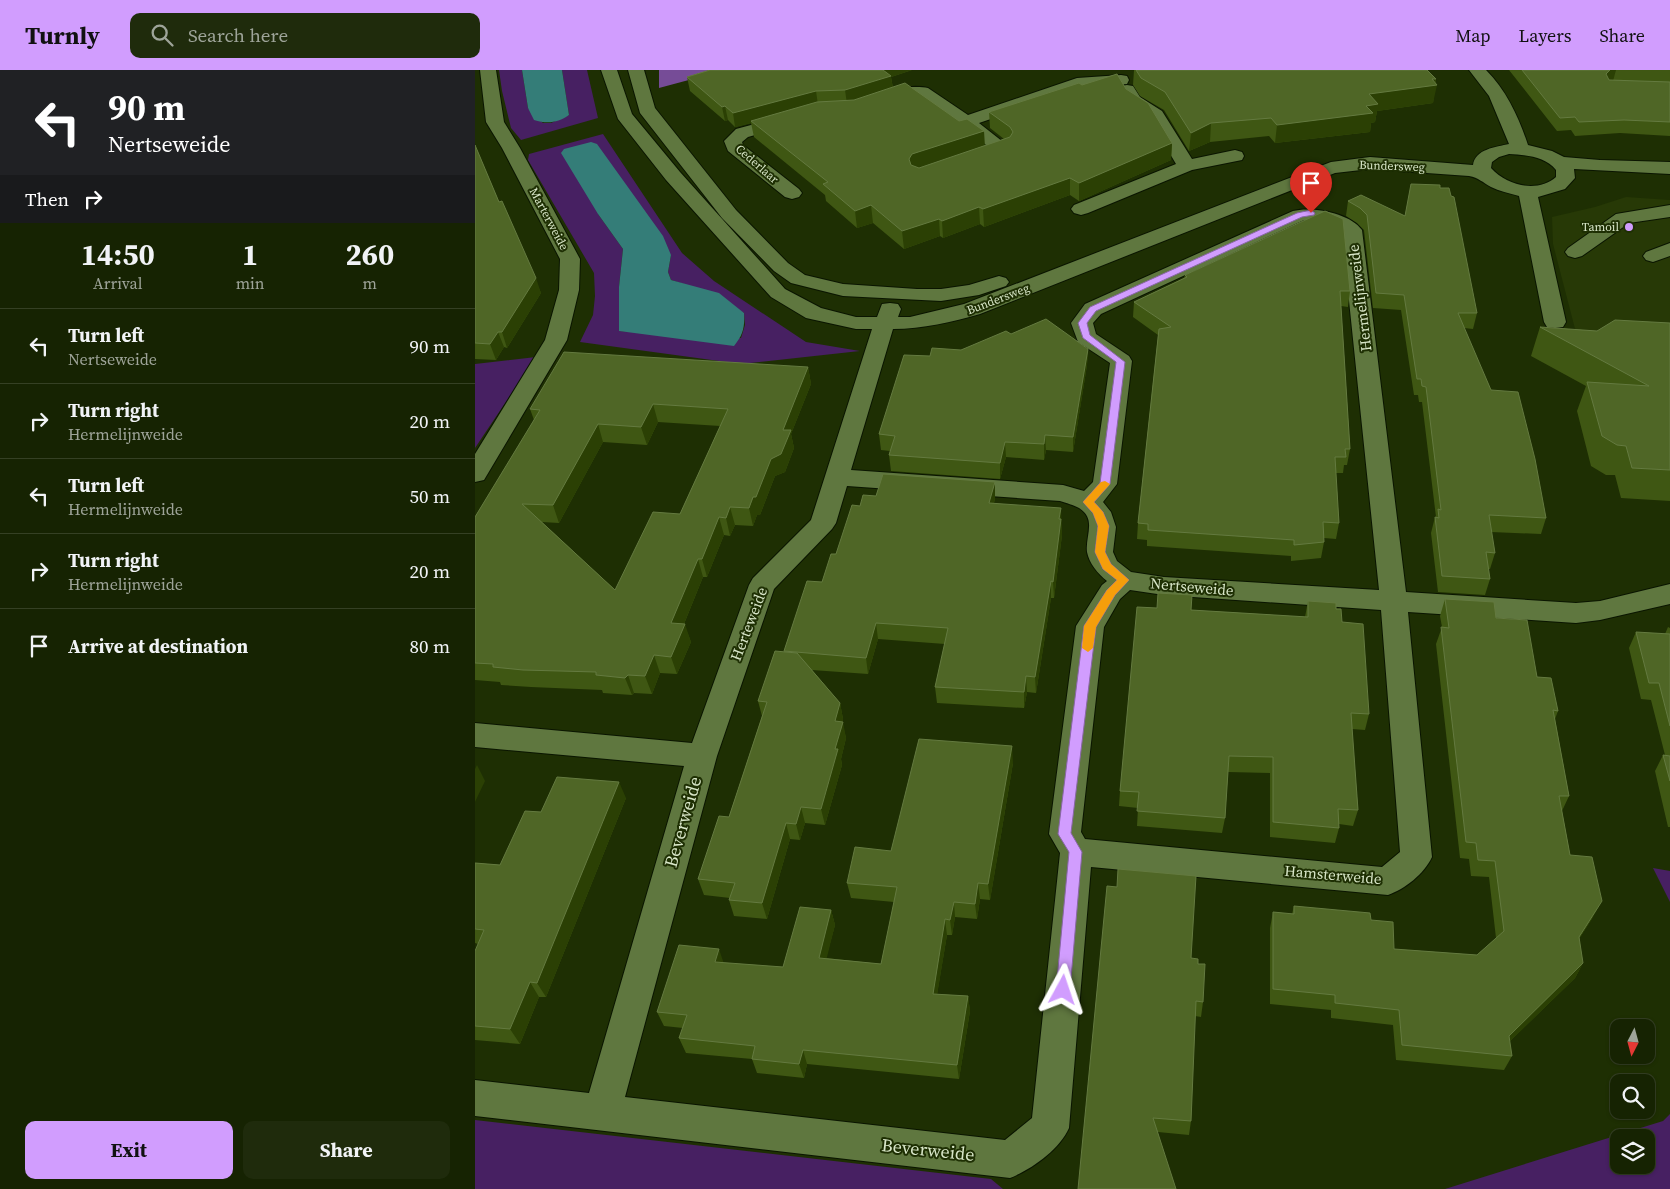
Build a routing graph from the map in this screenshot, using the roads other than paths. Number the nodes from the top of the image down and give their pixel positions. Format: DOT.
graph roads {
  1 [pos="487,70"];
  2 [pos="609,70"];
  3 [pos="636,70"];
  4 [pos="1477,70"];
  5 [pos="1118,73"];
  6 [pos="868,105"];
  7 [pos="808,115"];
  8 [pos="965,122"];
  9 [pos="1520,149"];
  10 [pos="1235,156"];
  11 [pos="957,164"];
  12 [pos="1486,164"];
  13 [pos="1187,166"];
  14 [pos="1670,168"];
  15 [pos="1562,170"];
  16 [pos="1670,179"];
  17 [pos="1527,190"];
  18 [pos="792,193"];
  19 [pos="1081,209"];
  20 [pos="1670,211"];
  21 [pos="1575,252"];
  22 [pos="895,294"];
  23 [pos="1555,322"];
  24 [pos="883,324"];
  25 [pos="475,474"];
  26 [pos="836,477"];
  27 [pos="1089,502"];
  28 [pos="1124,580"];
  29 [pos="1670,594"];
  30 [pos="1394,601"];
  31 [pos="475,735"];
  32 [pos="702,756"];
  33 [pos="1076,852"];
  34 [pos="475,1098"];
  35 [pos="602,1113"];
  1 -- 25 [label="street, Marterweide"];
  2 -- 24 [label="street, Bundersweg"];
  3 -- 22 [label="street, Bundersweg"];
  4 -- 9 [label="street"];
  5 -- 8 [label="street"];
  5 -- 13 [label="street"];
  6 -- 8 [label="street"];
  7 -- 18 [label="street, Cederlaar"];
  8 -- 11 [label="street"];
  9 -- 12 [label="street"];
  9 -- 15 [label="street"];
  10 -- 13 [label="street"];
  12 -- 17 [label="street"];
  12 -- 22 [label="street, Bundersweg"];
  12 -- 24 [label="street, Bundersweg"];
  13 -- 19 [label="street"];
  14 -- 15 [label="street"];
  15 -- 16 [label="street"];
  15 -- 17 [label="street"];
  17 -- 23 [label="street"];
  20 -- 21 [label="street"];
  22 -- 24 [label="street, Herteweide"];
  24 -- 26 [label="street, Herteweide"];
  26 -- 27 [label="street"];
  26 -- 32 [label="street, Herteweide"];
  27 -- 28 [label="street"];
  27 -- 30 [label="street, Hermelijnweide"];
  28 -- 30 [label="street, Nertseweide"];
  28 -- 33 [label="street"];
  29 -- 30 [label="street, Nertseweide"];
  30 -- 33 [label="street, Hamsterweide"];
  31 -- 32 [label="street"];
  32 -- 35 [label="street, Beverweide"];
  33 -- 35 [label="street, Beverweide"];
  34 -- 35 [label="street"];
}
